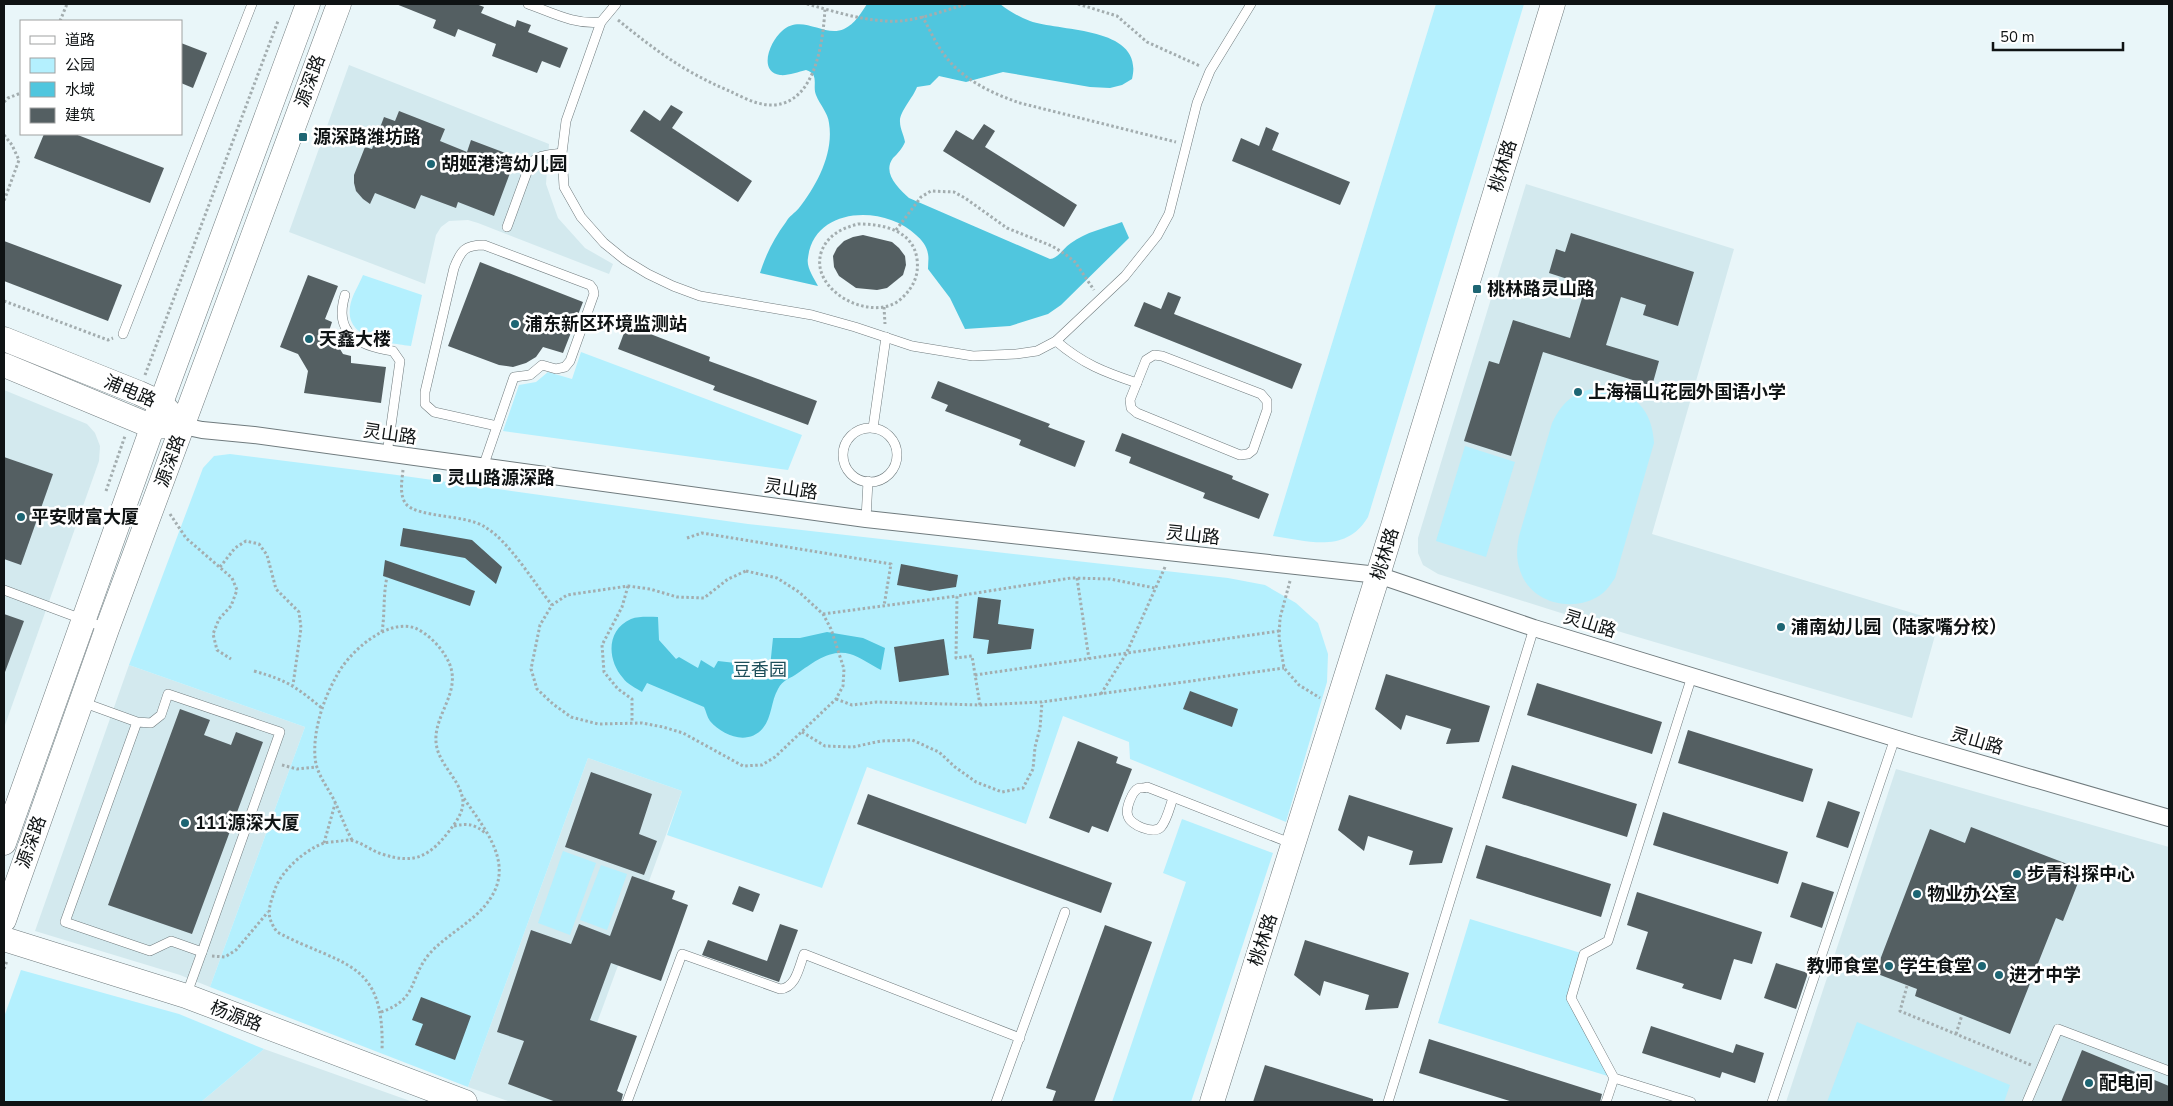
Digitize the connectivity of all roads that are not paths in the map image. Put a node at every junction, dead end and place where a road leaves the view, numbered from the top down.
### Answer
1 (252, 4) edge
2 (308, 4) edge
3 (339, 4) edge
4 (528, 4) edge
5 (616, 4) edge
6 (1251, 4) edge
7 (1553, 4) edge
8 (602, 22) junction
9 (562, 153) junction
10 (507, 227) dead end
11 (345, 295) dead end
12 (123, 334) road end
13 (886, 337) junction
14 (4, 340) edge
15 (1056, 341) junction
16 (4, 365) edge
17 (1137, 383) junction
18 (161, 403) junction
19 (183, 426) junction
20 (497, 426) junction
21 (153, 427) junction
22 (873, 428) junction
23 (386, 454) junction
24 (483, 467) junction
25 (868, 481) junction
26 (866, 519) junction
27 (1378, 575) junction
28 (4, 590) edge
29 (84, 620) junction
30 (1534, 628) junction
31 (107, 629) junction
32 (1692, 676) junction
33 (81, 701) junction
34 (138, 722) junction
35 (1895, 738) junction
36 (1173, 798) junction
37 (9, 812) edge
38 (2169, 818) edge
39 (4, 843) edge
40 (1293, 844) junction
41 (1065, 912) dead end
42 (4, 920) edge
43 (4, 939) edge
44 (202, 952) junction
45 (186, 996) junction
46 (1020, 1038) junction
47 (2169, 1071) edge
48 (1614, 1078) junction
49 (459, 1101) edge
50 (627, 1102) edge
51 (996, 1102) edge
52 (1212, 1102) edge
53 (1388, 1102) edge
54 (1606, 1102) edge
55 (1691, 1102) edge
56 (1772, 1102) edge
57 (2027, 1102) edge

1 - 12 lane
2 - 18 street, 源深路
3 - 19 street, 源深路
4 - 8 lane
5 - 8 lane
6 - 15 lane
7 - 27 street, 桃林路
8 - 9 lane
9 - 10 lane
9 - 13 lane
11 - 23 lane
13 - 15 lane
13 - 22 lane
14 - 18 street, 浦电路
15 - 17 lane
16 - 21 street, 浦电路
17 - 17 lane
18 - 19 street, 浦电路
18 - 21 street, 源深路
19 - 21 street, 浦电路
19 - 23 street, 灵山路
19 - 31 street, 源深路
20 - 20 lane
20 - 24 lane
21 - 29 street, 源深路
22 - 25 lane
22 - 25 lane
23 - 24 street, 灵山路
24 - 26 street, 灵山路
25 - 26 lane
26 - 27 street, 灵山路
27 - 30 street, 灵山路
27 - 40 street, 桃林路
28 - 29 lane
29 - 31 lane
29 - 37 street, 源深路
30 - 32 street, 灵山路
30 - 53 lane
31 - 33 street, 源深路
32 - 35 street, 灵山路
32 - 48 lane
33 - 34 lane
33 - 42 street, 源深路
34 - 44 lane
34 - 44 lane
35 - 38 street, 灵山路
35 - 56 lane
36 - 36 lane
36 - 40 lane
37 - 39 street, 源深路
40 - 52 street, 桃林路
41 - 46 lane
43 - 45 street, 杨源路
44 - 45 lane
45 - 49 street, 杨源路
46 - 50 lane
46 - 51 lane
47 - 57 lane
48 - 54 lane
48 - 55 lane

